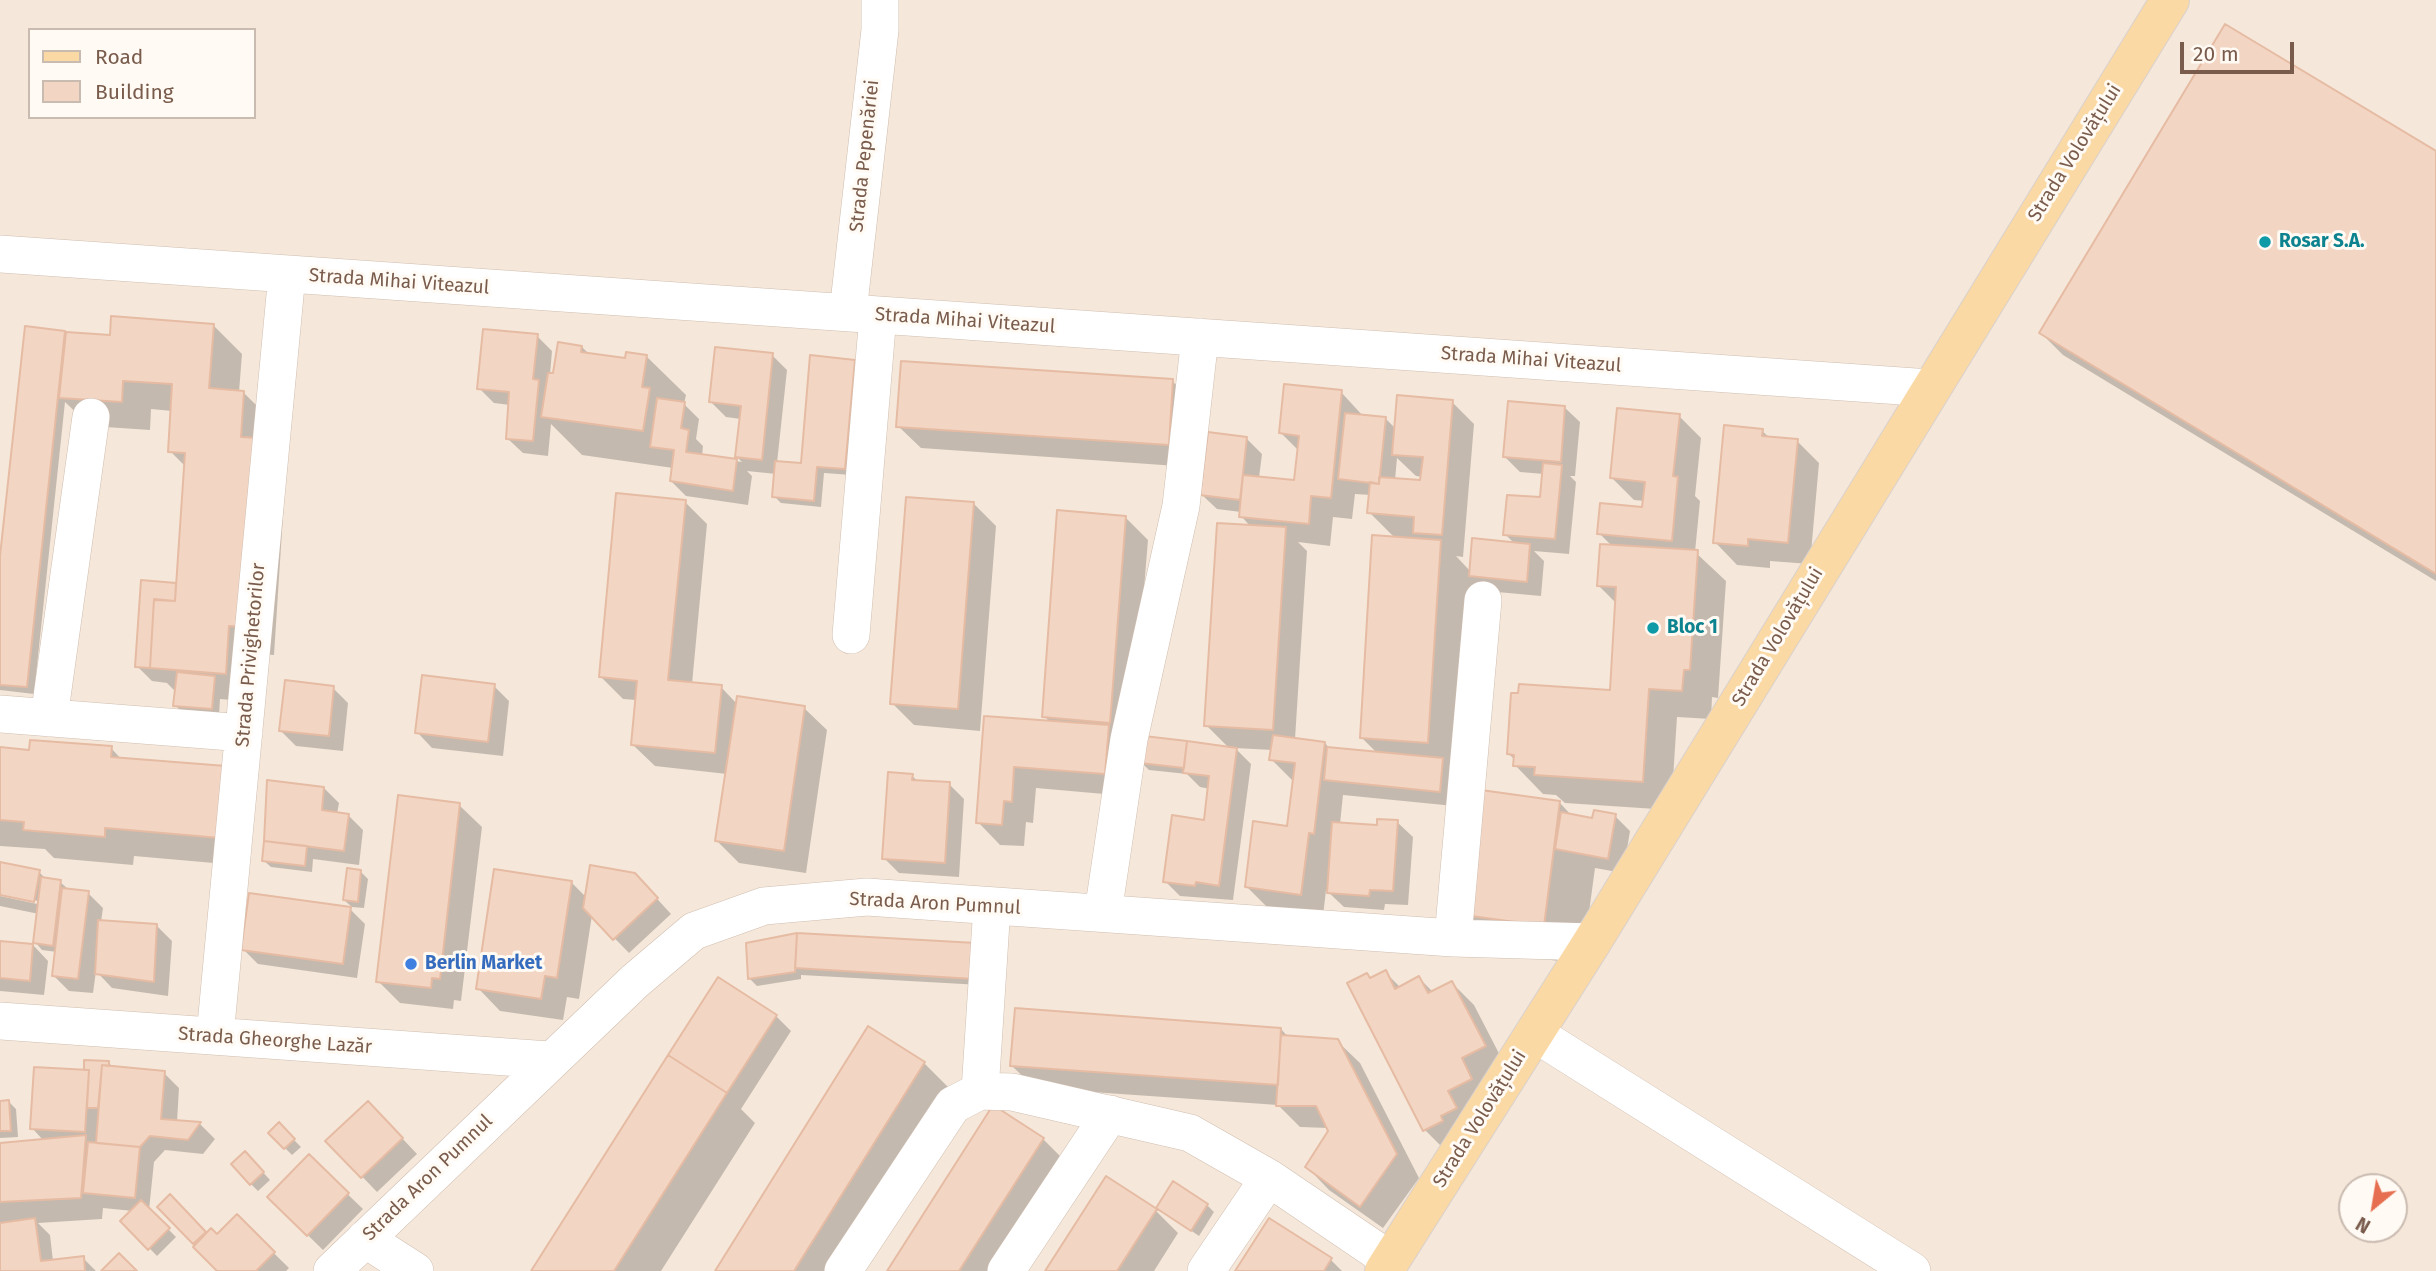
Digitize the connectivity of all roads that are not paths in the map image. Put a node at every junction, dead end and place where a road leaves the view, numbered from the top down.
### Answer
1 (880, 0) edge
2 (2170, 0) edge
3 (0, 254) edge
4 (287, 274) junction
5 (863, 314) junction
6 (1200, 337) junction
7 (1930, 388) junction
8 (91, 417) dead end
9 (1483, 600) dead end
10 (851, 635) dead end
11 (0, 715) edge
12 (49, 718) junction
13 (244, 733) junction
14 (992, 906) junction
15 (1103, 913) junction
16 (1453, 938) junction
17 (1592, 942) junction
18 (0, 1021) edge
19 (1534, 1033) junction
20 (215, 1036) junction
21 (549, 1060) junction
22 (980, 1091) junction
23 (1110, 1114) junction
24 (1269, 1178) junction
25 (365, 1239) junction
26 (1387, 1266) edge
27 (332, 1271) edge
28 (415, 1271) edge
29 (843, 1271) edge
30 (1006, 1271) edge
31 (1206, 1271) edge
32 (1912, 1271) edge

1 - 5 street, Strada Pepenăriei
2 - 7 main road, Strada Volovățului
3 - 4 street, Strada Mihai Viteazul
4 - 5 street, Strada Mihai Viteazul
4 - 13 street, Strada Privighetorilor
5 - 6 street, Strada Mihai Viteazul
5 - 10 street, Strada Pepenăriei
6 - 7 street, Strada Mihai Viteazul
6 - 15 street
7 - 17 main road, Strada Volovățului
8 - 12 street
9 - 16 street
11 - 12 street
12 - 13 street
13 - 20 street, Strada Privighetorilor
14 - 15 street, Strada Aron Pumnul
14 - 21 street, Strada Aron Pumnul
14 - 22 street
15 - 16 street, Strada Aron Pumnul
16 - 17 street, Strada Aron Pumnul
17 - 19 main road, Strada Volovățului
18 - 20 street, Strada Gheorghe Lazăr
19 - 26 main road, Strada Volovățului
19 - 32 street
20 - 21 street, Strada Gheorghe Lazăr
21 - 25 street, Strada Aron Pumnul
22 - 23 street
22 - 29 street
23 - 24 street
23 - 30 street
24 - 26 street
24 - 31 street
25 - 27 street, Strada Aron Pumnul
25 - 28 street

